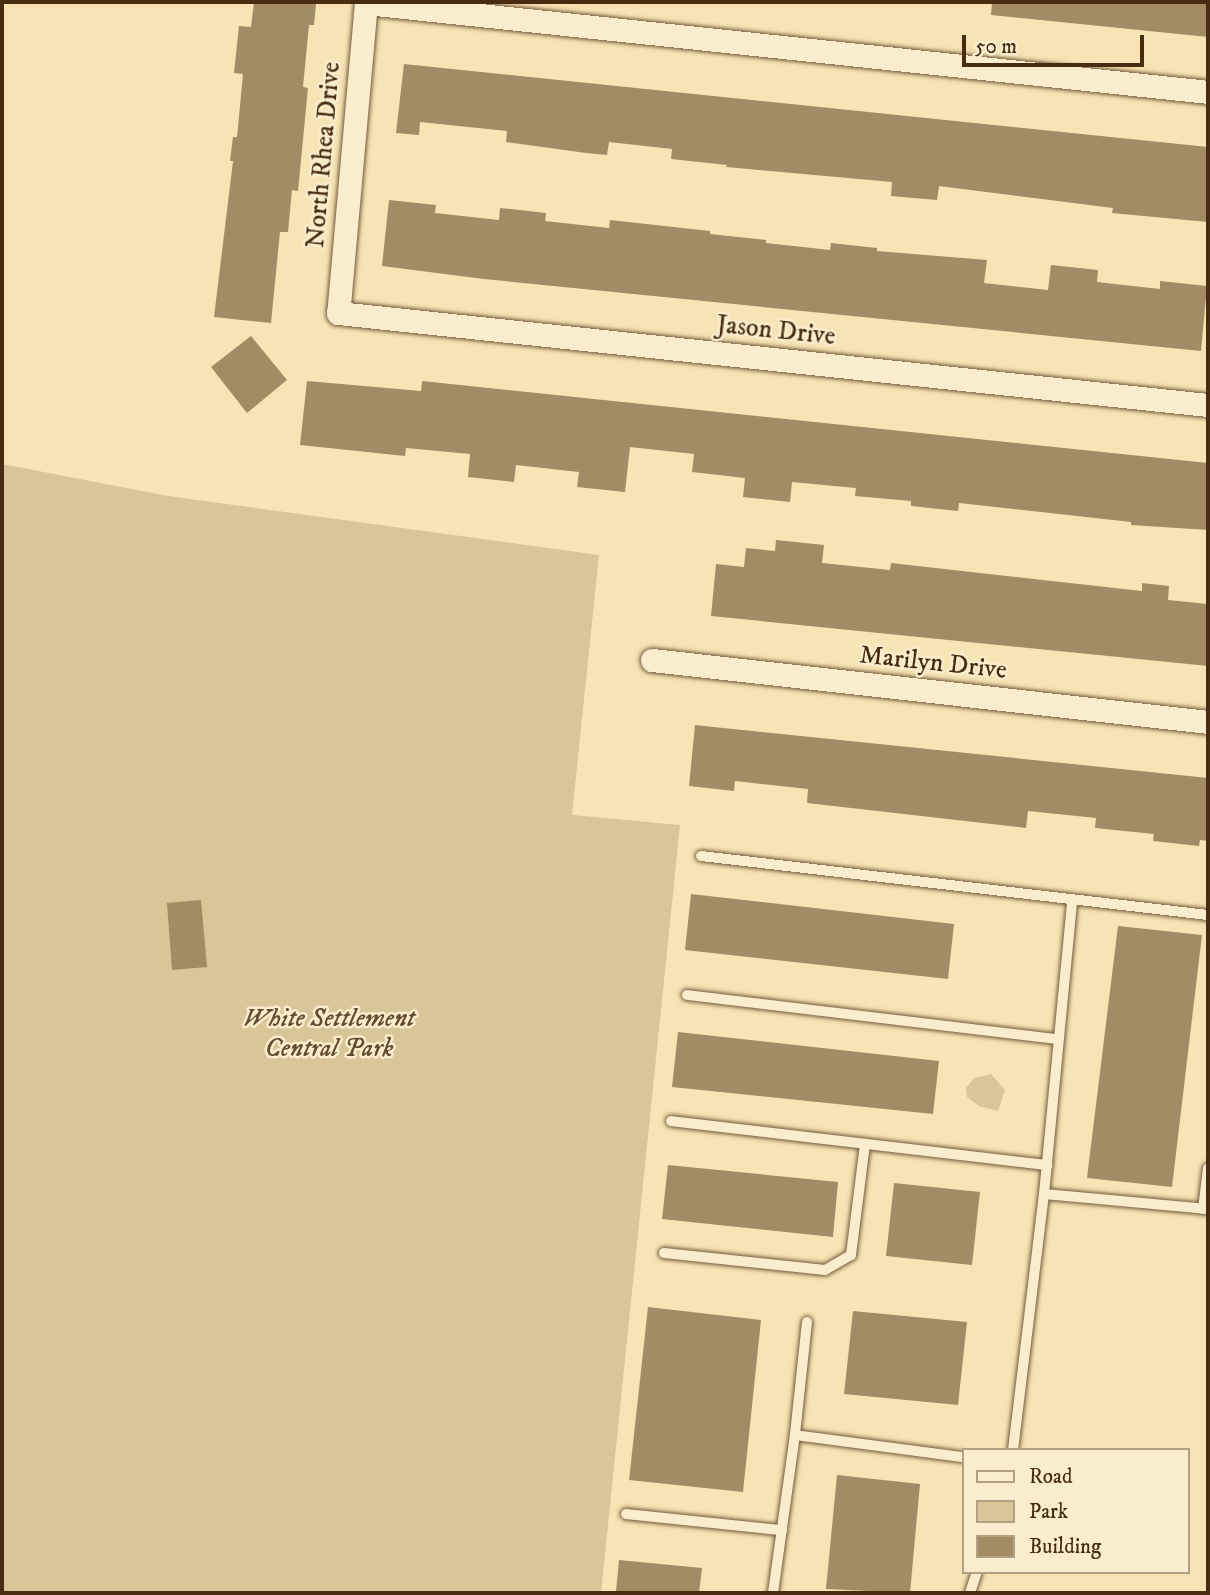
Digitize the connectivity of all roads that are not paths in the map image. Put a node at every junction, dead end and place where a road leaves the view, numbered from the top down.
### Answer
1 (366, 2) edge
2 (1208, 92) edge
3 (338, 313) joint
4 (1208, 405) edge
5 (652, 660) dead end
6 (1208, 722) edge
7 (701, 856) dead end
8 (1072, 901) junction
9 (1208, 915) edge
10 (687, 995) dead end
11 (1058, 1039) junction
12 (671, 1121) dead end
13 (865, 1144) junction
14 (1047, 1165) junction
15 (1208, 1168) edge
16 (1044, 1194) junction
17 (1206, 1209) edge
18 (664, 1253) dead end
19 (807, 1322) dead end
20 (795, 1435) junction
21 (1013, 1448) edge
22 (962, 1457) edge
23 (626, 1514) dead end
24 (782, 1530) junction
25 (975, 1574) edge
26 (773, 1593) edge
27 (970, 1593) edge

1 - 2 street
1 - 3 street, North Rhea Drive
3 - 4 street, Jason Drive
5 - 6 street, Marilyn Drive
7 - 8 lane
8 - 9 lane
8 - 11 lane
10 - 11 lane
11 - 14 lane
12 - 13 lane
13 - 14 lane
13 - 18 lane
14 - 16 lane
15 - 17 lane
16 - 17 lane
16 - 21 lane
19 - 20 lane
20 - 22 lane
20 - 24 lane
23 - 24 lane
24 - 26 lane
25 - 27 lane

